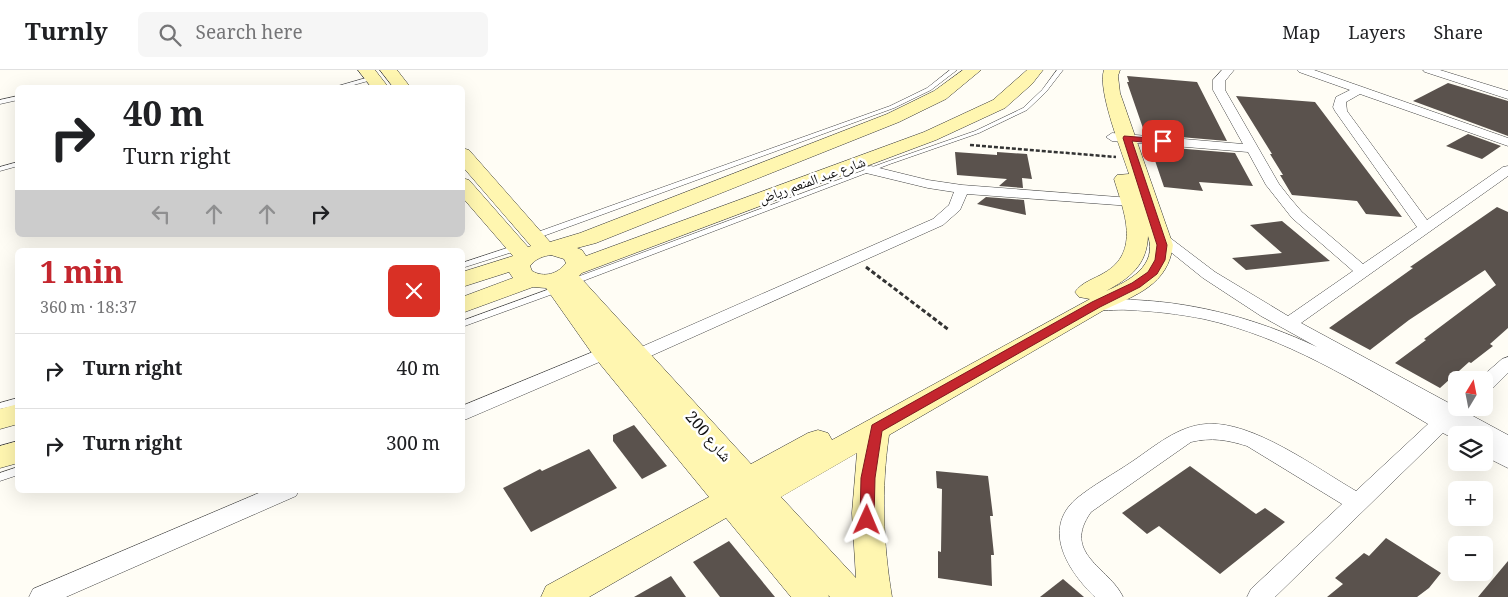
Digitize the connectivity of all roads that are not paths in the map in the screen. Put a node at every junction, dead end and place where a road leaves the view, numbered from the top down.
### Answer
1 (388, 70) edge
2 (954, 70) edge
3 (974, 70) edge
4 (1035, 70) edge
5 (1060, 70) edge
6 (1099, 70) edge
7 (1112, 70) edge
8 (1228, 70) edge
9 (1303, 70) edge
10 (1429, 70) edge
11 (373, 79) edge
12 (1508, 82) edge
13 (347, 85) edge
14 (400, 85) edge
15 (1359, 90) junction
16 (1493, 90) junction
17 (1508, 95) edge
18 (15, 99) edge
19 (0, 102) edge
20 (1508, 142) edge
21 (1119, 144) junction
22 (1253, 149) junction
23 (465, 158) edge
24 (15, 165) edge
25 (0, 168) edge
26 (871, 170) junction
27 (1508, 170) edge
28 (465, 187) edge
29 (962, 189) junction
30 (1131, 202) junction
31 (1425, 228) junction
32 (1160, 237) junction
33 (546, 265) junction
34 (465, 266) edge
35 (1363, 272) junction
36 (465, 279) edge
37 (1088, 300) junction
38 (465, 305) edge
39 (465, 322) edge
40 (1289, 324) junction
41 (605, 353) junction
42 (638, 355) junction
43 (1508, 362) edge
44 (1493, 376) edge
45 (15, 402) edge
46 (0, 406) edge
47 (465, 413) edge
48 (1448, 413) edge
49 (1448, 414) edge
50 (15, 415) edge
51 (1450, 416) edge
52 (1453, 416) edge
53 (0, 419) edge
54 (876, 428) junction
55 (1508, 444) edge
56 (1493, 452) edge
57 (15, 453) edge
58 (0, 457) edge
59 (1508, 460) edge
60 (15, 472) edge
61 (0, 476) edge
62 (281, 493) edge
63 (740, 495) junction
64 (1358, 503) junction
65 (41, 597) edge
66 (558, 597) edge
67 (812, 597) edge
68 (851, 597) edge
69 (875, 597) edge
70 (1111, 597) edge
71 (1259, 597) edge

1 - 14 street
2 - 33 lane
3 - 33 street, شارع عبد المنعم رياض
4 - 33 street, شارع عبد المنعم رياض
5 - 26 lane
6 - 21 street
7 - 21 street
8 - 22 street
9 - 15 street
10 - 16 street
11 - 13 lane
12 - 16 street
15 - 20 street
15 - 31 street
16 - 17 street
18 - 19 lane
21 - 22 street
21 - 30 street
21 - 32 street
22 - 35 street
23 - 33 street, شارع 200
24 - 25 lane
26 - 29 street
26 - 33 lane
27 - 31 street
28 - 33 street, شارع 200
29 - 30 street
29 - 42 street
30 - 37 street
31 - 35 street
32 - 37 street
32 - 40 street
33 - 34 lane
33 - 36 street, شارع عبد المنعم رياض
33 - 38 street, شارع عبد المنعم رياض
33 - 39 lane
33 - 41 street, شارع 200
33 - 42 street, شارع 200
35 - 40 street
37 - 49 street
37 - 54 street
37 - 63 street
40 - 48 street
41 - 47 street
41 - 63 street, شارع 200
42 - 63 street, شارع 200
43 - 44 street
45 - 46 lane
50 - 53 street
51 - 64 street
52 - 55 street
54 - 63 street
54 - 69 street
56 - 59 street
57 - 58 street
60 - 61 lane
62 - 65 street
63 - 66 street
63 - 67 street, شارع 200
63 - 68 street, شارع 200
64 - 70 street
64 - 71 street

